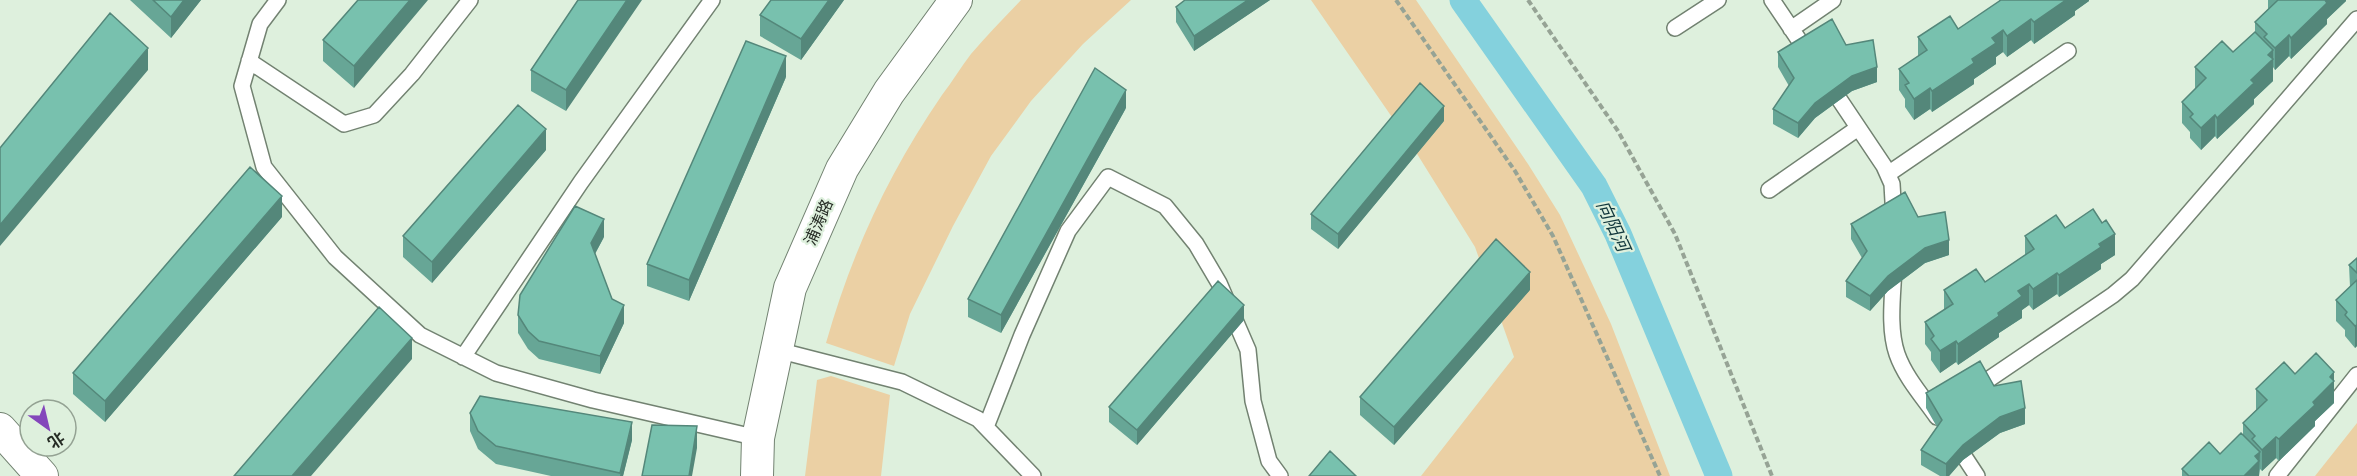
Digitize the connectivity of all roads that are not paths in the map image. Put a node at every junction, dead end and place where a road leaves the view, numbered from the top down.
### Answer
1 (278, 0) edge
2 (470, 0) edge
3 (712, 0) edge
4 (956, 0) edge
5 (1718, 0) edge
6 (1772, 0) edge
7 (1833, 0) edge
8 (2357, 19) edge
9 (1675, 28) dead end
10 (1791, 29) junction
11 (2068, 51) dead end
12 (249, 61) junction
13 (1858, 128) junction
14 (1888, 174) junction
15 (1769, 190) dead end
16 (777, 350) junction
17 (463, 357) junction
18 (2357, 375) edge
19 (1965, 395) edge
20 (986, 427) junction
21 (0, 429) edge
22 (758, 438) junction
23 (42, 476) edge
24 (757, 476) edge
25 (1033, 476) edge
26 (1280, 476) edge
27 (1977, 476) edge
28 (2277, 476) edge

1 - 12 lane
2 - 12 lane
3 - 17 lane
4 - 16 street, 浦涛路
5 - 9 lane
6 - 10 lane
7 - 10 lane
8 - 19 lane
10 - 13 lane
11 - 14 lane
12 - 17 lane
13 - 14 lane
13 - 15 lane
14 - 27 lane
16 - 20 lane
16 - 22 street, 浦涛路
17 - 22 lane
18 - 28 lane
20 - 25 lane
20 - 26 lane
21 - 23 street
22 - 24 street, 浦涛路

